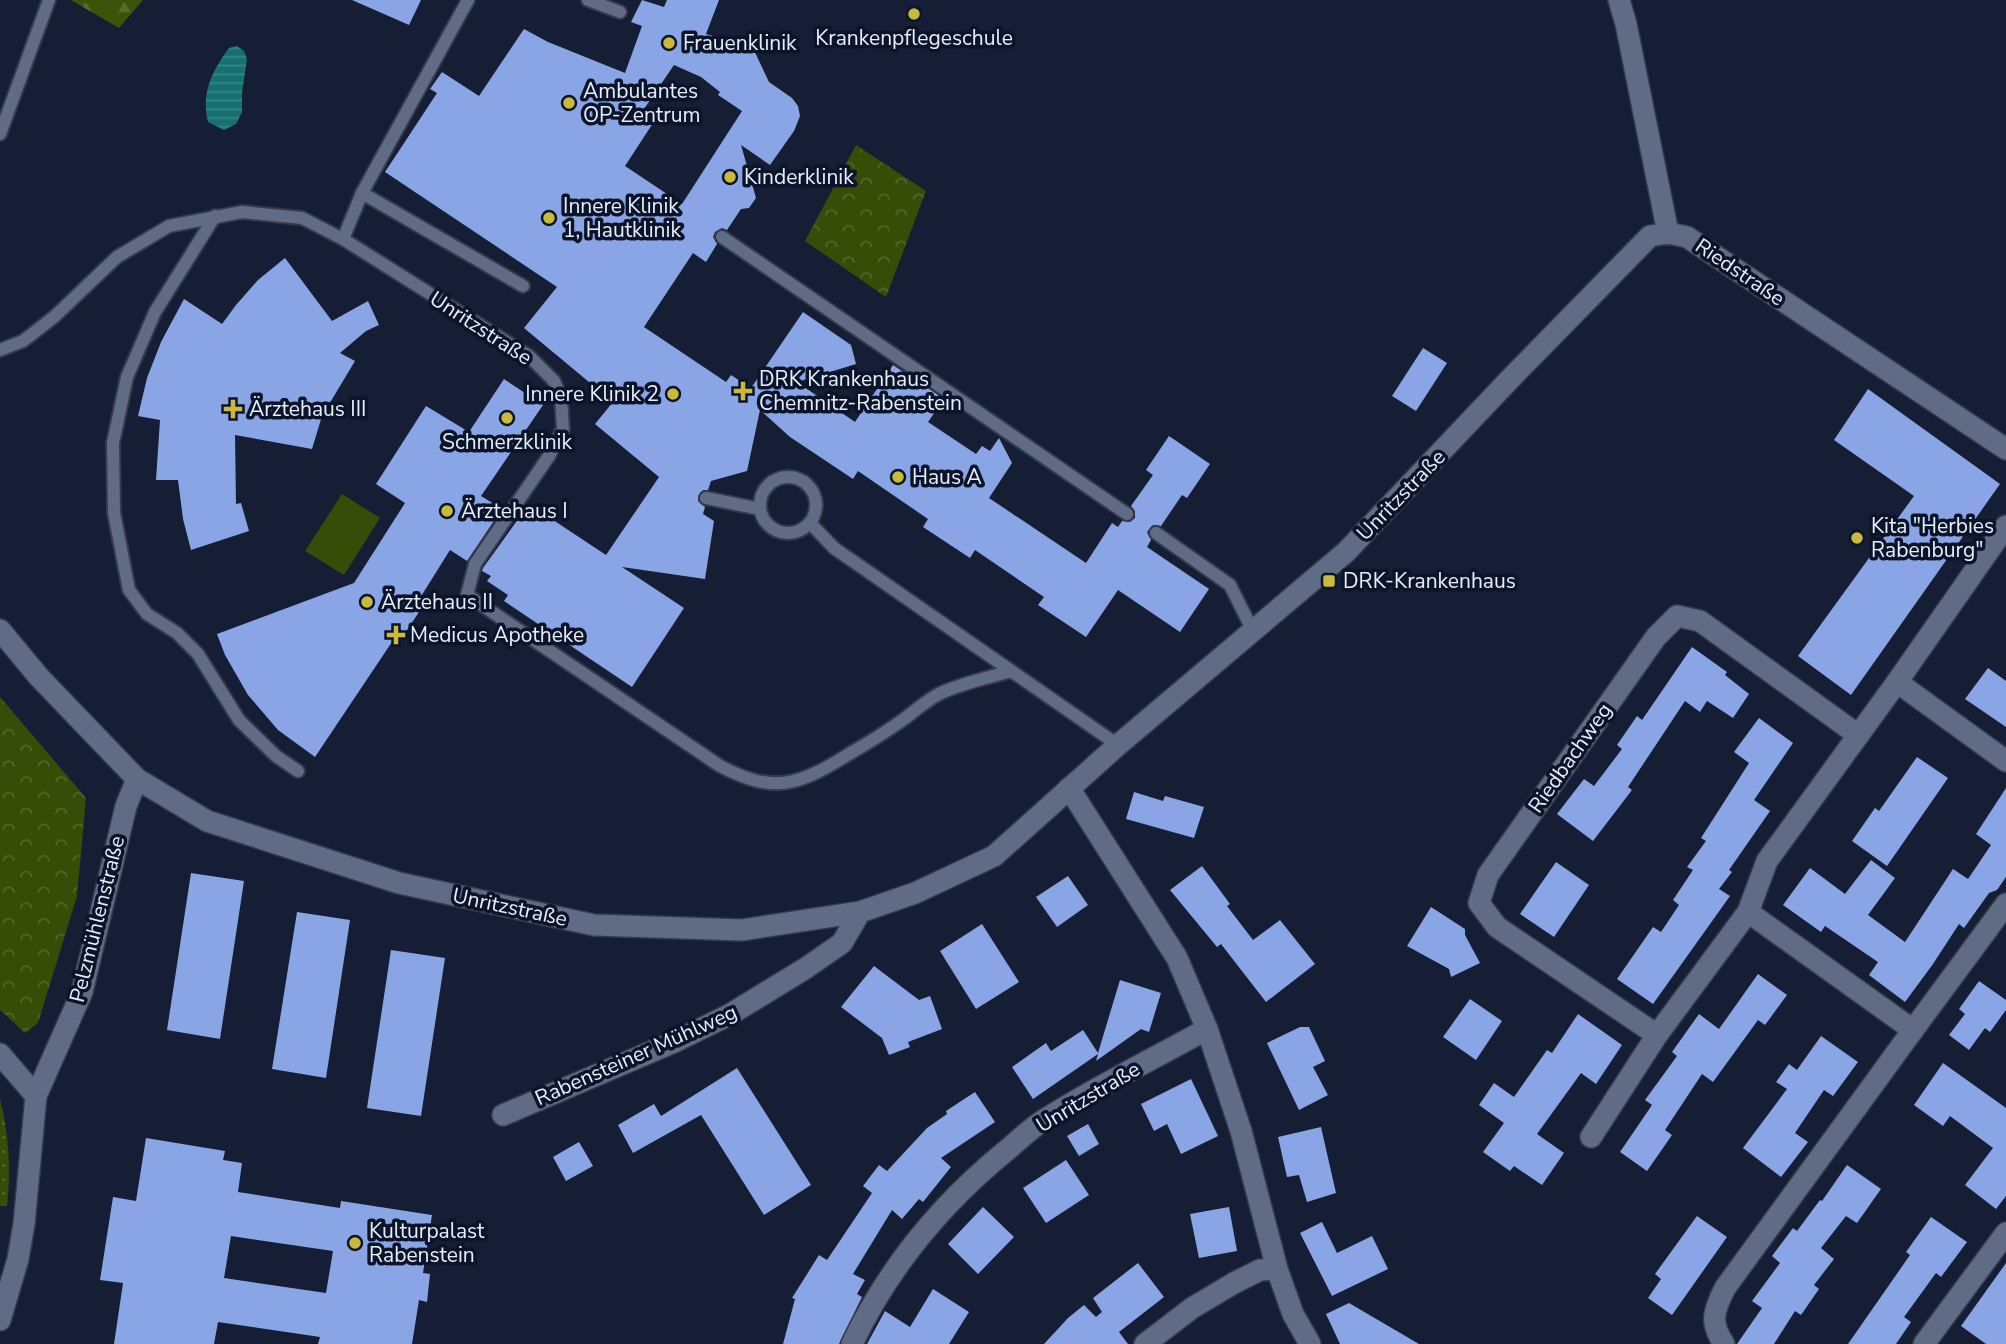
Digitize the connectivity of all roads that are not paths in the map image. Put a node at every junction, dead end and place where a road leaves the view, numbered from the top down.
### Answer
1 (49, 0) edge
2 (468, 0) edge
3 (588, 0) edge
4 (1619, 0) edge
5 (620, 12) dead end
6 (0, 134) edge
7 (362, 193) junction
8 (215, 216) junction
9 (1668, 233) junction
10 (722, 237) dead end
11 (343, 239) junction
12 (523, 286) dead end
13 (0, 350) edge
14 (2006, 449) edge
15 (706, 498) dead end
16 (760, 509) junction
17 (1126, 514) dead end
18 (810, 523) junction
19 (2006, 526) edge
20 (1156, 533) dead end
21 (0, 630) edge
22 (1253, 631) junction
23 (1011, 671) junction
24 (1897, 682) junction
25 (1858, 734) junction
26 (1118, 745) junction
27 (2006, 761) edge
28 (298, 771) dead end
29 (137, 779) junction
30 (1069, 788) junction
31 (2006, 904) edge
32 (860, 912) junction
33 (1748, 912) junction
34 (1207, 1029) junction
35 (1913, 1030) junction
36 (1657, 1035) junction
37 (0, 1054) edge
38 (36, 1096) junction
39 (503, 1115) dead end
40 (1591, 1137) dead end
41 (2006, 1233) edge
42 (1277, 1269) junction
43 (0, 1320) edge
44 (852, 1344) edge
45 (1145, 1344) edge
46 (1310, 1344) edge
47 (1724, 1344) edge
48 (1924, 1344) edge

1 - 6 lane
2 - 7 lane
3 - 5 lane
4 - 9 street, Riedstraße
7 - 11 lane
7 - 12 lane
8 - 11 lane, Unritzstraße
8 - 13 lane, Unritzstraße
8 - 28 lane
9 - 14 street, Riedstraße
9 - 22 street, Unritzstraße
10 - 17 lane
11 - 23 lane, Unritzstraße
15 - 16 lane
16 - 18 lane
16 - 18 lane
18 - 23 lane
19 - 24 street
20 - 22 lane
21 - 29 street, Unritzstraße
22 - 26 street, Unritzstraße
23 - 26 lane
24 - 25 street
24 - 27 street
25 - 33 street
25 - 36 street, Riedbachweg
26 - 30 street, Unritzstraße
29 - 32 street, Unritzstraße
29 - 38 street, Pelzmühlenstraße
30 - 32 street, Unritzstraße
30 - 34 street
31 - 35 street
32 - 39 street, Rabensteiner Mühlweg
33 - 35 street
33 - 36 street
34 - 42 street
34 - 44 street, Unritzstraße
35 - 47 street
36 - 40 street
37 - 38 street
38 - 43 street, Pelzmühlenstraße
41 - 48 street
42 - 45 street
42 - 46 street

